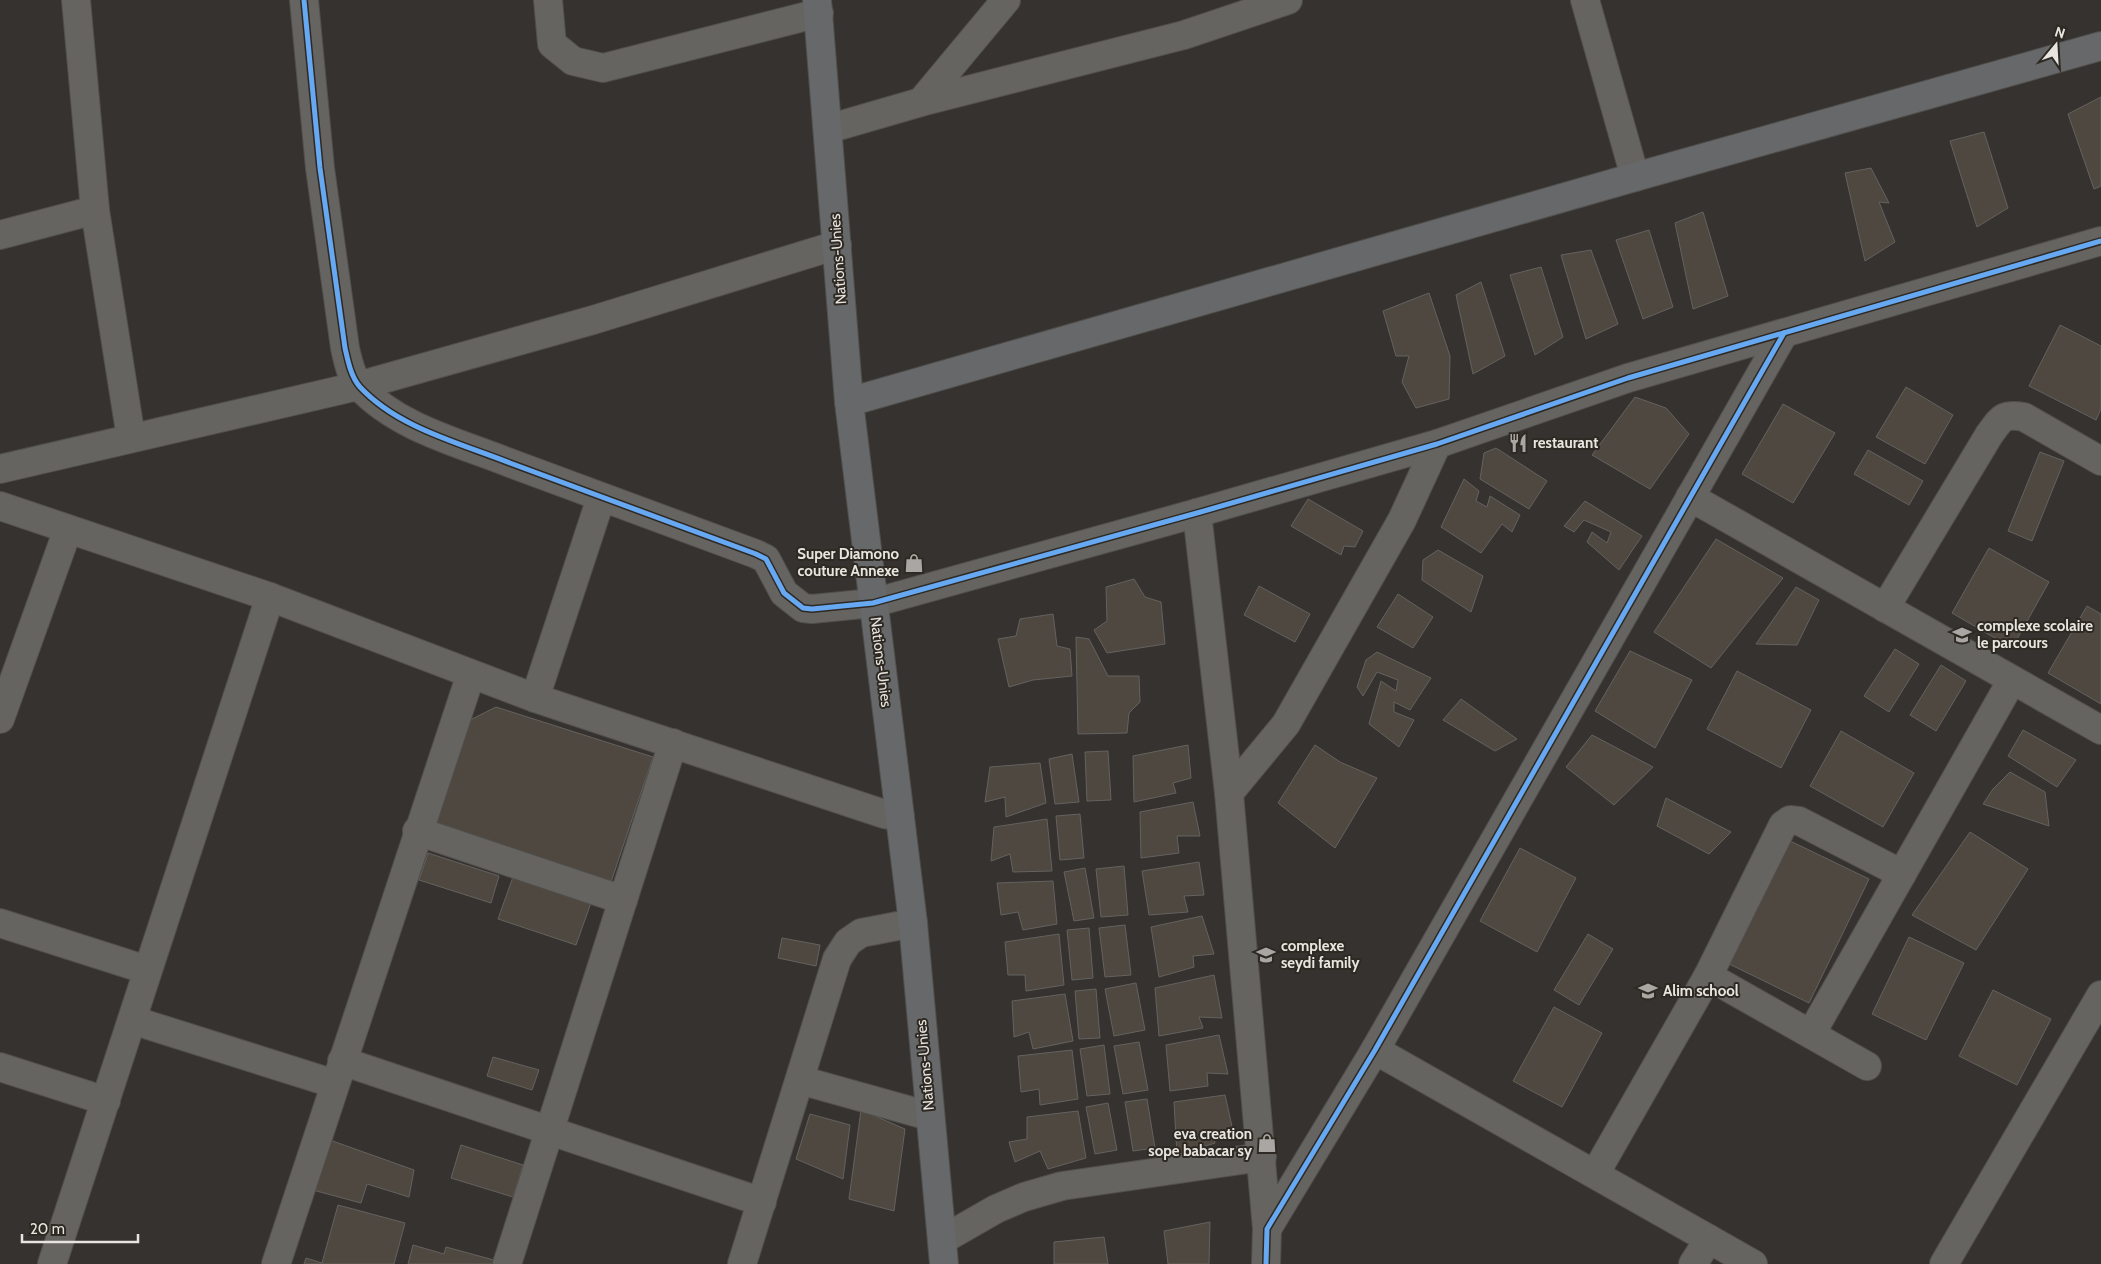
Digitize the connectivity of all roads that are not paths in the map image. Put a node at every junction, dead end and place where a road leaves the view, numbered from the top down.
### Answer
1 (76, 0) edge
2 (304, 0) edge
3 (548, 0) edge
4 (1006, 0) edge
5 (1288, 0) edge
6 (1585, 0) edge
7 (818, 6) edge
8 (2101, 46) edge
9 (921, 102) junction
10 (828, 129) junction
11 (1635, 176) junction
12 (95, 210) junction
13 (0, 235) edge
14 (2101, 241) edge
15 (837, 245) junction
16 (1784, 332) junction
17 (358, 386) junction
18 (849, 402) junction
19 (131, 438) junction
20 (1437, 444) junction
21 (2101, 461) edge
22 (0, 469) edge
23 (1690, 497) junction
24 (601, 498) junction
25 (0, 506) edge
26 (1197, 513) junction
27 (68, 529) junction
28 (270, 597) junction
29 (873, 602) junction
30 (1885, 608) junction
31 (471, 674) junction
32 (2012, 680) junction
33 (535, 698) junction
34 (0, 719) edge
35 (2101, 730) edge
36 (673, 743) junction
37 (1229, 793) junction
38 (900, 817) junction
39 (417, 831) junction
40 (1902, 874) junction
41 (623, 900) junction
42 (0, 922) edge
43 (912, 923) junction
44 (148, 970) junction
45 (1708, 976) junction
46 (2101, 995) edge
47 (132, 1020) junction
48 (1811, 1034) junction
49 (1375, 1050) junction
50 (1867, 1066) dead end
51 (0, 1068) edge
52 (338, 1072) junction
53 (800, 1080) junction
54 (106, 1101) junction
55 (929, 1116) junction
56 (550, 1130) junction
57 (1262, 1157) junction
58 (1595, 1174) junction
59 (762, 1202) junction
60 (1267, 1229) junction
61 (1709, 1239) junction
62 (943, 1252) edge
63 (52, 1264) edge
64 (276, 1264) edge
65 (506, 1264) edge
66 (742, 1264) edge
67 (1266, 1264) edge
68 (1693, 1264) edge
69 (1753, 1264) edge
70 (1944, 1264) edge

1 - 12 street
2 - 17 street
3 - 7 street
4 - 9 street
5 - 9 street
6 - 11 street
7 - 10 main road, Nations-Unies
8 - 11 main road
9 - 10 street
10 - 15 main road, Nations-Unies
11 - 18 main road
12 - 13 street
12 - 19 street
14 - 16 street
15 - 17 street
15 - 18 main road, Nations-Unies
16 - 20 street
16 - 23 street
17 - 19 street
17 - 24 street
18 - 29 main road, Nations-Unies
19 - 22 street
20 - 26 street
20 - 37 street
21 - 30 street
23 - 30 street
23 - 49 street
24 - 29 street
24 - 33 street
25 - 27 street
26 - 29 street
26 - 37 street
27 - 28 street
27 - 34 street
28 - 31 street
28 - 44 street
29 - 38 main road, Nations-Unies
30 - 32 street
31 - 33 street
31 - 39 street
32 - 35 street
32 - 40 street
33 - 36 street
36 - 38 street
36 - 41 street
37 - 57 street
38 - 43 main road, Nations-Unies
39 - 41 street
39 - 52 street
40 - 45 street
40 - 48 street
41 - 56 street
42 - 44 street
43 - 53 street
43 - 55 main road, Nations-Unies
44 - 47 street
45 - 48 street
45 - 58 street
46 - 70 street
47 - 52 street
47 - 54 street
48 - 50 street
49 - 58 street
49 - 60 street
51 - 54 street
52 - 56 street
52 - 64 street
53 - 55 street
53 - 59 street
54 - 63 street
55 - 62 main road, Nations-Unies
56 - 59 street
56 - 65 street
57 - 60 street
57 - 62 street
58 - 61 street
59 - 66 street
60 - 67 street
61 - 68 street
61 - 69 street

